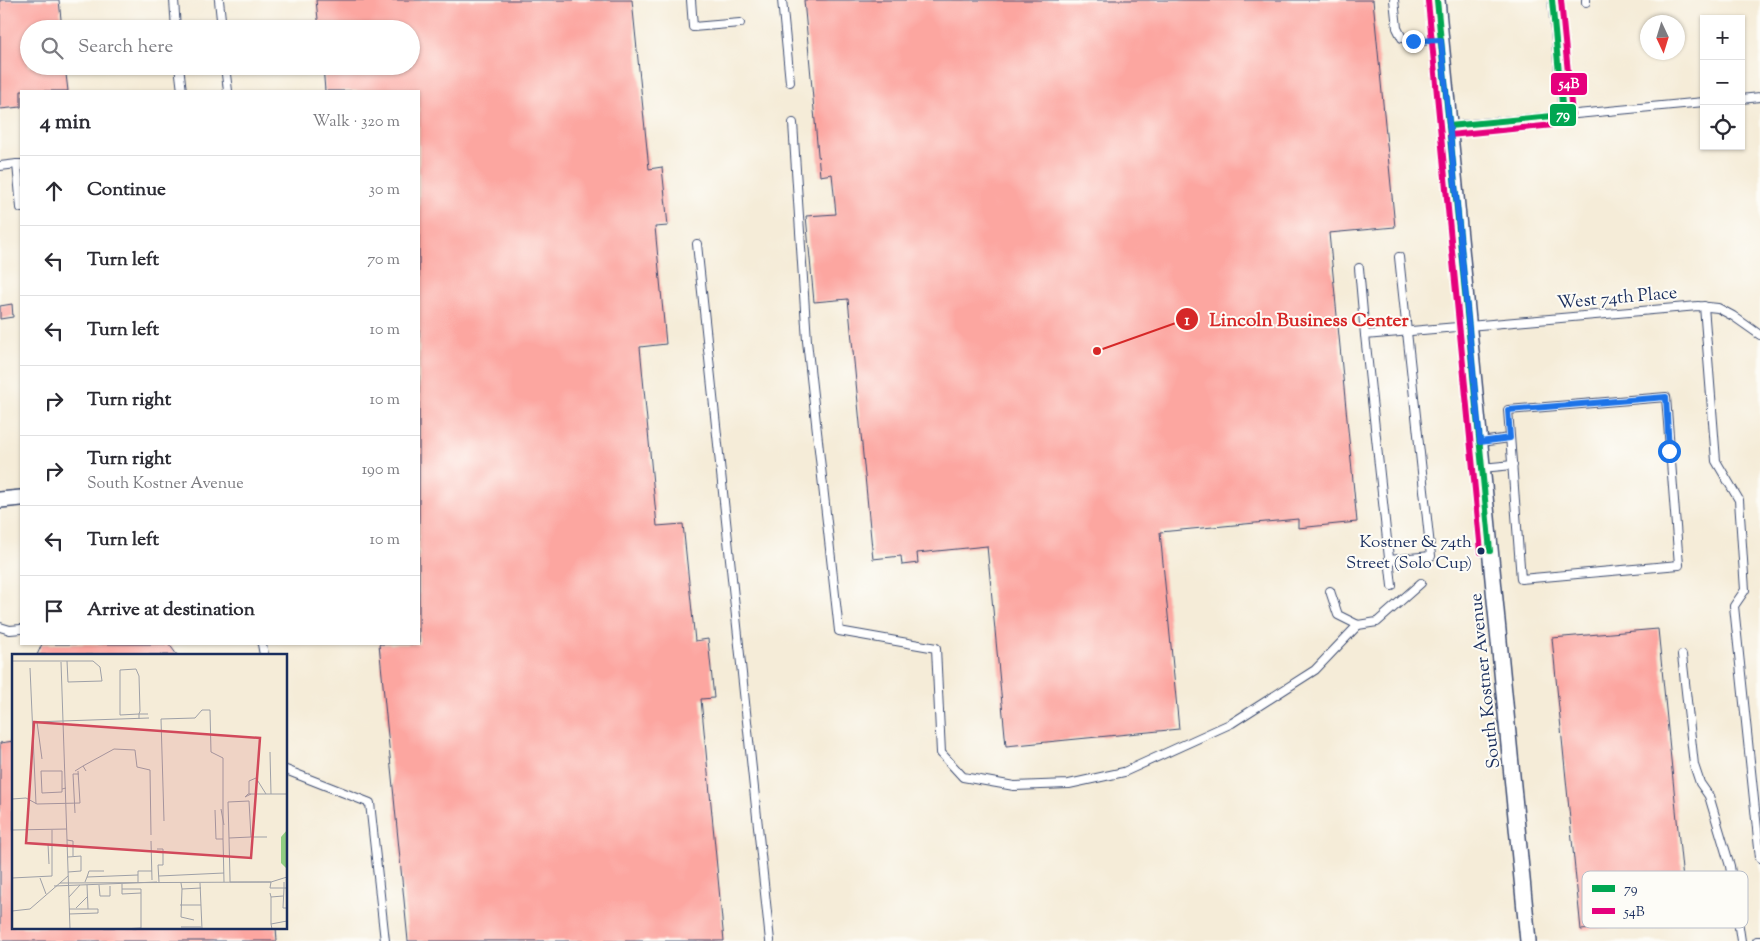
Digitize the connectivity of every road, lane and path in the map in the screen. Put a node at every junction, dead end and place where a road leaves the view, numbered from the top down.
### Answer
1 (174, 0) edge
2 (219, 0) edge
3 (691, 0) edge
4 (782, 0) edge
5 (1394, 0) edge
6 (1437, 0) edge
7 (1552, 0) edge
8 (175, 20) edge
9 (221, 20) edge
10 (740, 23) dead end
11 (1441, 40) junction
12 (180, 75) edge
13 (226, 75) edge
14 (790, 82) dead end
15 (182, 90) edge
16 (228, 90) edge
17 (1760, 97) edge
18 (1745, 99) edge
19 (1700, 102) edge
20 (1563, 114) junction
21 (793, 123) dead end
22 (1449, 126) junction
23 (19, 164) edge
24 (0, 166) edge
25 (20, 186) edge
26 (697, 244) dead end
27 (1399, 257) dead end
28 (1359, 268) dead end
29 (1704, 306) junction
30 (1469, 326) junction
31 (1407, 331) junction
32 (1366, 335) junction
33 (1760, 335) edge
34 (1510, 438) junction
35 (1480, 442) junction
36 (1513, 465) junction
37 (1482, 468) junction
38 (20, 498) edge
39 (0, 500) edge
40 (1389, 560) junction
41 (1421, 583) dead end
42 (1392, 586) dead end
43 (1330, 591) dead end
44 (1358, 625) junction
45 (0, 627) edge
46 (20, 629) edge
47 (1682, 655) dead end
48 (288, 771) edge
49 (1760, 858) edge
50 (1731, 871) edge
51 (1739, 928) edge
52 (384, 941) edge
53 (770, 941) edge
54 (1528, 941) edge
55 (1741, 941) edge

1 - 8 lane
2 - 9 lane
3 - 10 lane
4 - 14 lane
5 - 11 lane
6 - 11 street, South Kostner Avenue
7 - 20 lane
11 - 22 street, South Kostner Avenue
12 - 15 lane
13 - 16 lane
17 - 18 lane
19 - 20 lane
20 - 22 lane
21 - 44 lane
22 - 30 street, South Kostner Avenue
23 - 24 lane
23 - 25 lane
26 - 53 lane
27 - 31 lane
28 - 32 lane
29 - 30 lane, West 74th Place
29 - 33 lane, West 74th Place
29 - 49 lane
30 - 31 lane, West 74th Place
30 - 35 street, South Kostner Avenue
31 - 32 lane, West 74th Place
31 - 40 lane
32 - 40 lane
34 - 35 lane
34 - 36 lane
34 - 36 lane
35 - 37 street, South Kostner Avenue
36 - 37 lane
37 - 54 street, South Kostner Avenue
38 - 39 street
40 - 42 lane
41 - 44 lane
43 - 44 lane
45 - 46 lane
47 - 50 lane
48 - 52 lane
51 - 55 lane

